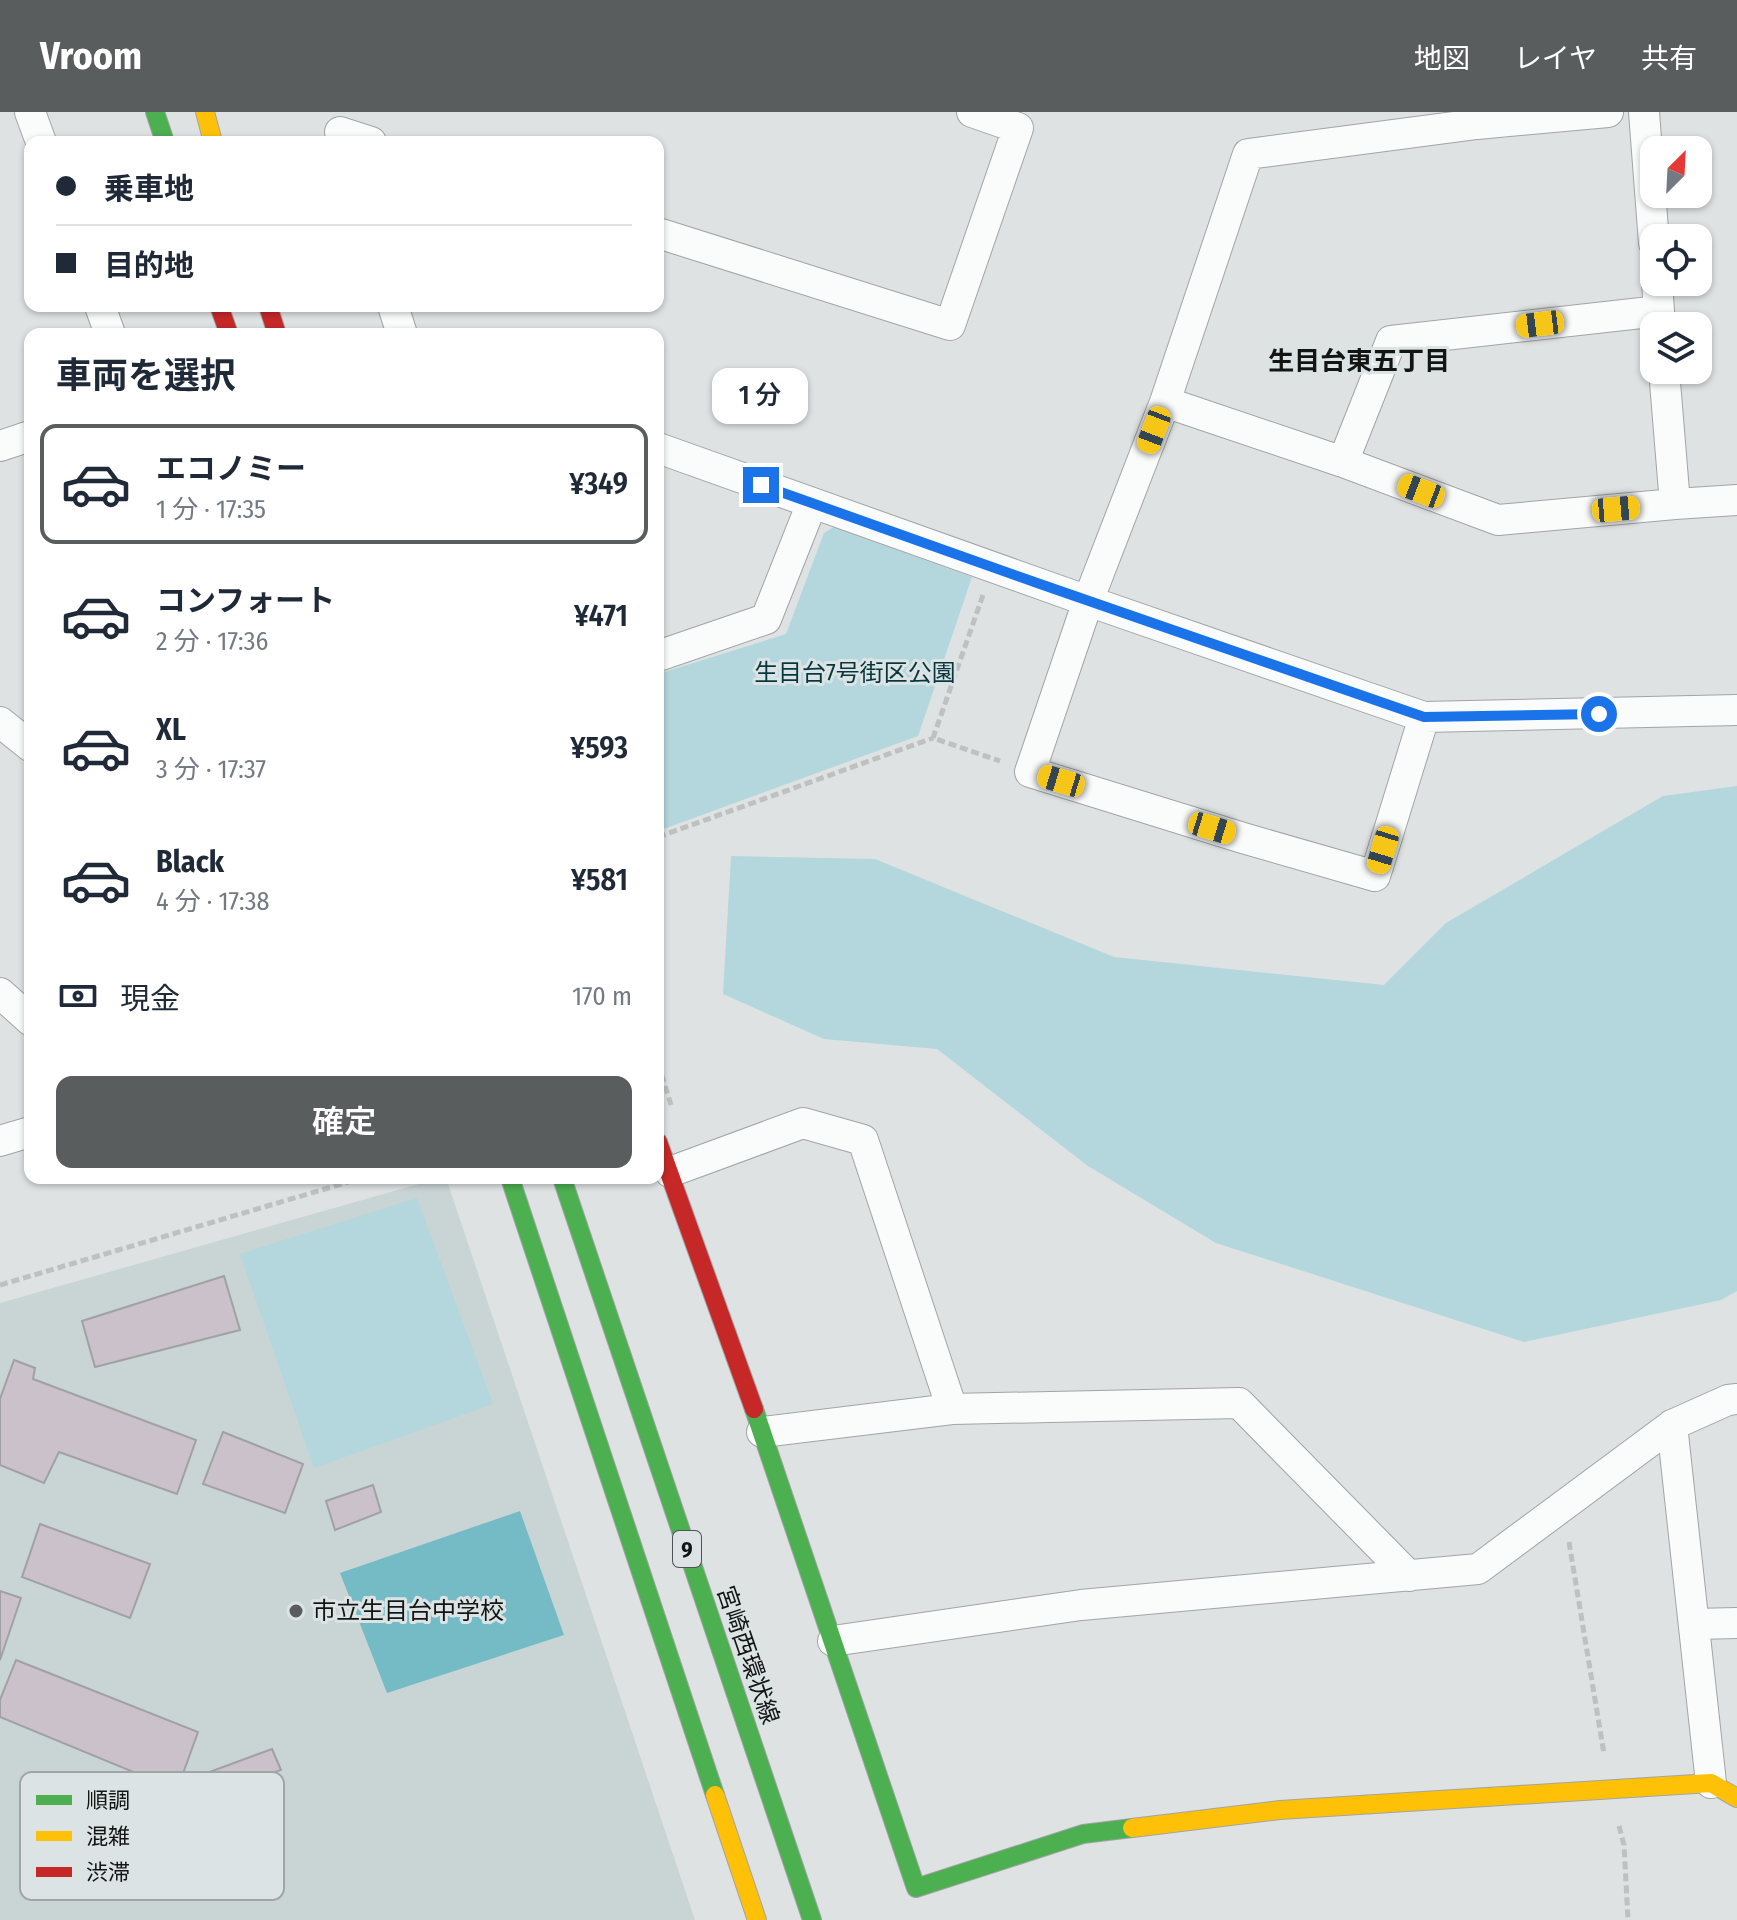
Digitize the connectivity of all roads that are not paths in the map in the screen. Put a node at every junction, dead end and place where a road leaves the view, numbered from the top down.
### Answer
1 (30, 112) edge
2 (155, 112) edge
3 (205, 112) edge
4 (972, 112) edge
5 (1608, 112) edge
6 (1644, 112) edge
7 (39, 136) edge
8 (163, 136) edge
9 (211, 136) edge
10 (1653, 224) edge
11 (664, 235) edge
12 (1659, 306) edge
13 (1665, 384) edge
14 (1165, 402) junction
15 (24, 438) edge
16 (0, 446) edge
17 (664, 450) edge
18 (1343, 462) junction
19 (1737, 500) edge
20 (812, 503) junction
21 (1675, 504) junction
22 (1088, 601) junction
23 (664, 654) edge
24 (1737, 710) edge
25 (1424, 717) junction
26 (0, 722) edge
27 (24, 741) edge
28 (0, 993) edge
29 (24, 1015) edge
30 (24, 1134) edge
31 (0, 1141) edge
32 (664, 1157) edge
33 (670, 1172) junction
34 (512, 1184) edge
35 (564, 1184) edge
36 (1737, 1399) edge
37 (952, 1409) junction
38 (1672, 1425) junction
39 (762, 1432) junction
40 (1409, 1576) junction
41 (1737, 1623) edge
42 (1694, 1624) junction
43 (833, 1641) junction
44 (1711, 1783) junction
45 (1737, 1798) edge
46 (757, 1920) edge
47 (812, 1920) edge

1 - 7 street
2 - 8 main road
3 - 9 main road
4 - 11 street
5 - 14 street
6 - 10 street
12 - 18 street
13 - 21 street
14 - 18 street
14 - 22 street
15 - 16 street
17 - 20 street
18 - 21 street
19 - 21 street
20 - 22 street
20 - 23 street
22 - 25 street
22 - 25 street
24 - 25 street
26 - 27 street
28 - 29 street
30 - 31 street
32 - 33 main road
33 - 37 street
33 - 39 main road
34 - 46 main road, 9
35 - 47 main road, 宮崎西環状線 / 9
36 - 38 street
37 - 39 street
37 - 40 street
38 - 40 street
38 - 42 street
39 - 43 main road
40 - 43 street
41 - 42 street
42 - 44 street
43 - 44 main road
44 - 45 main road

